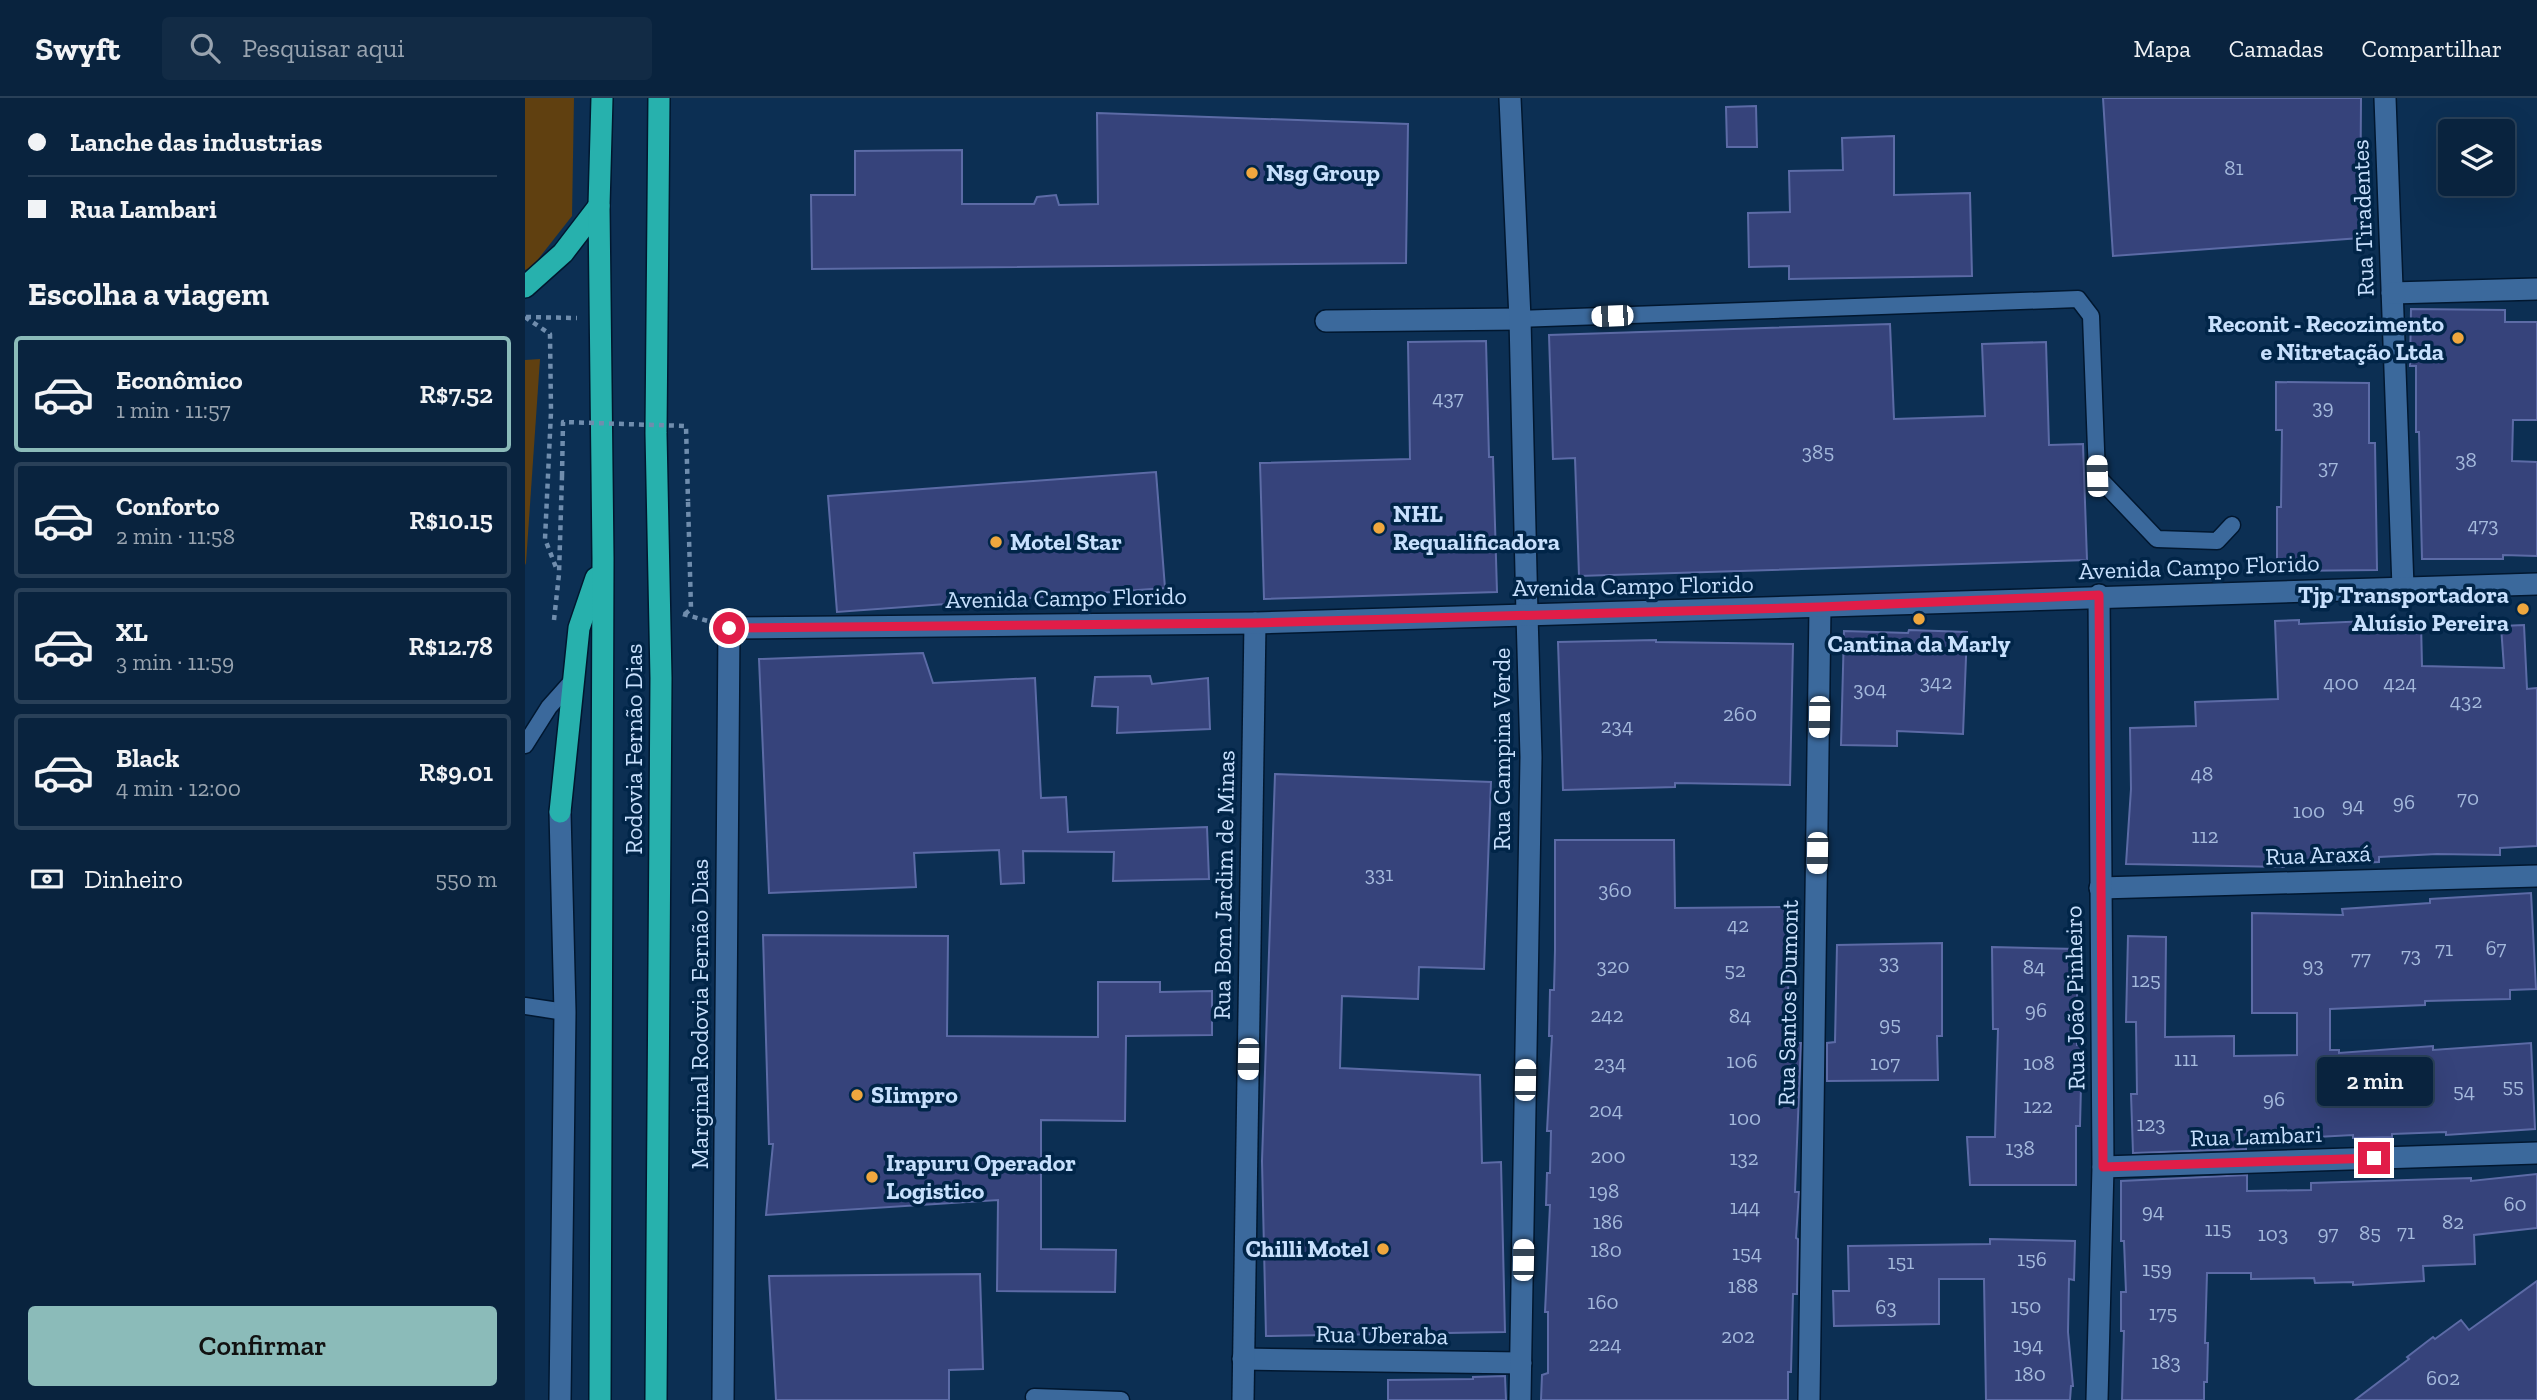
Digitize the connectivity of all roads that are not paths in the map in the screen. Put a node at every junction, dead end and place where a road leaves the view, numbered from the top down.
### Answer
1 (1510, 98) edge
2 (2385, 98) edge
3 (659, 104) edge
4 (602, 105) edge
5 (599, 206) junction
6 (525, 288) edge
7 (2537, 289) edge
8 (2392, 293) junction
9 (1520, 319) junction
10 (1327, 321) dead end
11 (2232, 525) dead end
12 (603, 559) junction
13 (2537, 584) edge
14 (2403, 587) junction
15 (2099, 595) junction
16 (1820, 607) junction
17 (1527, 614) junction
18 (1255, 623) junction
19 (729, 628) joint
20 (574, 678) junction
21 (525, 745) edge
22 (560, 813) joint
23 (2537, 876) edge
24 (2100, 888) junction
25 (525, 1006) edge
26 (565, 1012) junction
27 (2537, 1153) edge
28 (2103, 1167) junction
29 (1243, 1359) junction
30 (1521, 1363) junction
31 (1034, 1397) dead end
32 (561, 1400) edge
33 (600, 1400) edge
34 (656, 1400) edge
35 (723, 1400) edge
36 (1121, 1400) edge
37 (1243, 1400) edge
38 (1520, 1400) edge
39 (1809, 1400) edge
40 (2097, 1400) edge

1 - 9 street, Rua Campina Verde
2 - 8 street, Rua Tiradentes
3 - 34 highway, Rodovia Fernão Dias
4 - 5 highway, Rodovia Fernão Dias
5 - 6 highway
5 - 12 highway, Rodovia Fernão Dias
7 - 8 street
8 - 14 street, Rua Tiradentes
9 - 10 street
9 - 11 lane
9 - 17 street, Rua Campina Verde
12 - 20 highway
12 - 33 highway, Rodovia Fernão Dias
13 - 14 street, Avenida Campo Florido
14 - 15 street, Avenida Campo Florido
15 - 16 street, Avenida Campo Florido
15 - 24 street, Rua João Pinheiro
16 - 17 street, Avenida Campo Florido
16 - 39 street, Rua Santos Dumont
17 - 18 street, Avenida Campo Florido
17 - 30 street, Rua Campina Verde
18 - 19 street, Avenida Campo Florido
18 - 29 street, Rua Bom Jardim de Minas
19 - 35 street, Marginal Rodovia Fernão Dias
20 - 21 lane
20 - 22 highway
22 - 26 street
23 - 24 street, Rua Araxá
24 - 28 street, Rua João Pinheiro
25 - 26 lane
26 - 32 street
27 - 28 street, Rua Lambari
28 - 40 street, Rua João Pinheiro
29 - 30 street, Rua Uberaba
29 - 37 street, Rua Bom Jardim de Minas
30 - 38 street, Rua Campina Verde
31 - 36 lane

